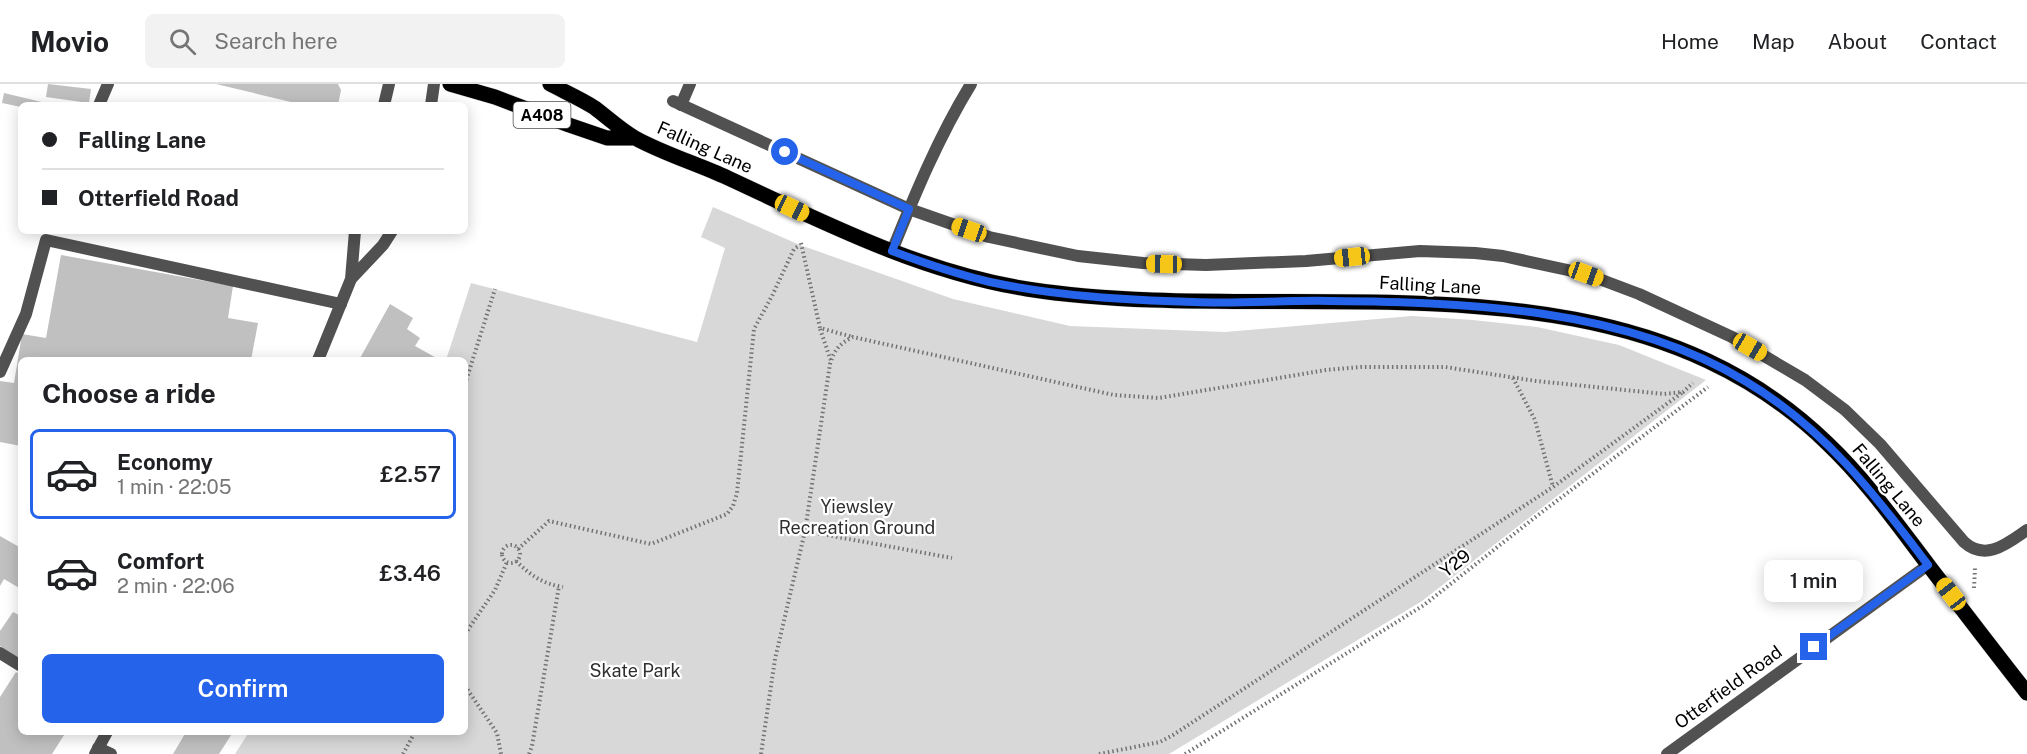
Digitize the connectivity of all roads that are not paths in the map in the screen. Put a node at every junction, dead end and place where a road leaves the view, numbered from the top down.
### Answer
1 (108, 84) edge
2 (389, 84) edge
3 (434, 84) edge
4 (450, 84) edge
5 (550, 84) edge
6 (690, 84) edge
7 (972, 84) edge
8 (100, 102) edge
9 (385, 102) edge
10 (431, 102) edge
11 (635, 138) junction
12 (909, 209) junction
13 (355, 234) edge
14 (390, 234) edge
15 (892, 251) junction
16 (351, 279) junction
17 (340, 304) junction
18 (319, 357) edge
19 (0, 372) edge
20 (2027, 530) edge
21 (1928, 565) junction
22 (0, 653) edge
23 (18, 664) edge
24 (2027, 693) edge
25 (105, 735) edge
26 (96, 751) edge
27 (111, 754) edge
28 (1667, 754) edge

1 - 8 street
2 - 9 street
3 - 10 street
4 - 11 main road, Falling Lane / A408
5 - 11 main road, Falling Lane / A408
6 - 12 street, Falling Lane
7 - 12 street
11 - 15 main road, Falling Lane / A408
12 - 15 street
12 - 20 street, Falling Lane
13 - 16 street
14 - 16 street
15 - 21 main road, Falling Lane / A408
16 - 17 street
17 - 18 street
17 - 19 street
21 - 24 main road, Falling Lane / A408
21 - 28 street, Otterfield Road
22 - 23 street
25 - 26 street
26 - 27 street

